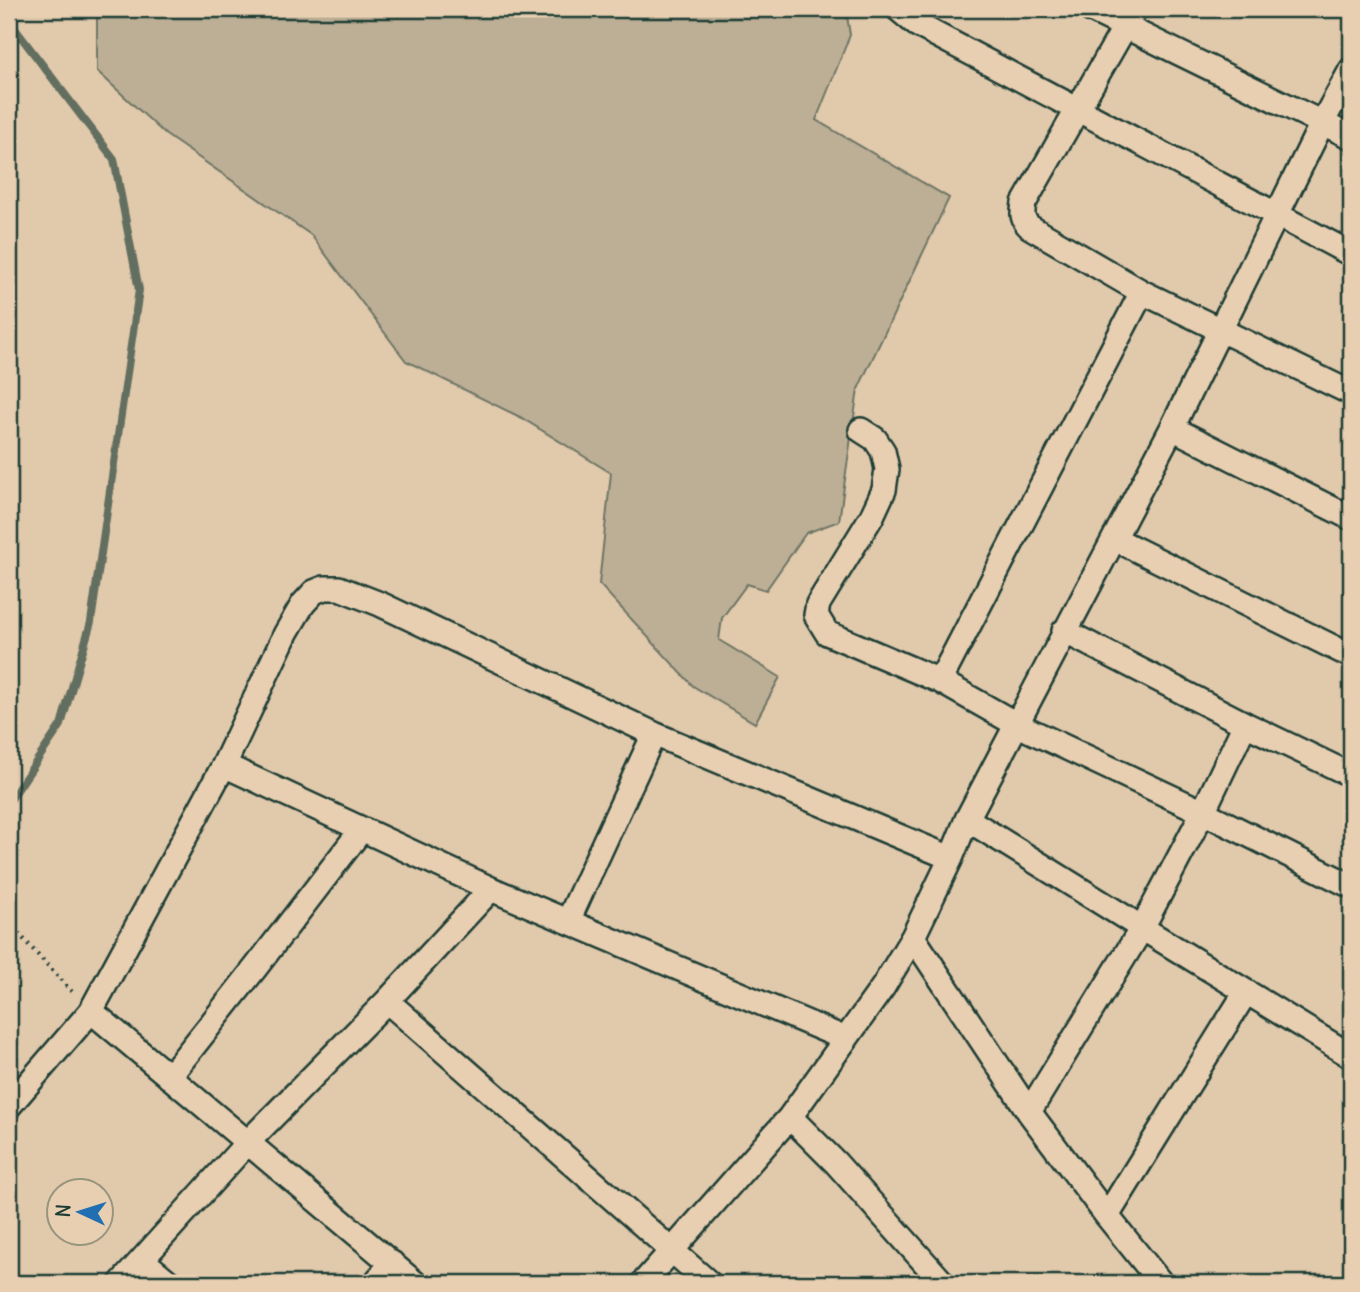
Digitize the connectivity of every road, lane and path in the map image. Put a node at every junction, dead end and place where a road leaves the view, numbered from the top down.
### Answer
1 (898, 9) edge
2 (1089, 9) edge
3 (1130, 18) edge
4 (1351, 70) edge
5 (1076, 110) junction
6 (1322, 123) junction
7 (1351, 137) edge
8 (1277, 214) junction
9 (1351, 254) edge
10 (1142, 292) junction
11 (1220, 329) junction
12 (1351, 393) edge
13 (1172, 428) junction
14 (861, 429) dead end
15 (1351, 518) edge
16 (1115, 539) junction
17 (1064, 631) junction
18 (1351, 656) edge
19 (940, 681) junction
20 (1016, 724) junction
21 (1245, 724) junction
22 (654, 734) junction
23 (224, 765) junction
24 (1351, 775) edge
25 (1203, 812) junction
26 (967, 819) junction
27 (362, 829) junction
28 (951, 858) junction
29 (1351, 886) edge
30 (491, 889) junction
31 (568, 921) junction
32 (9, 923) edge
33 (1142, 928) junction
34 (913, 937) junction
35 (1246, 992) junction
36 (387, 1001) junction
37 (91, 1011) junction
38 (846, 1039) junction
39 (1351, 1056) edge
40 (169, 1077) junction
41 (9, 1106) edge
42 (1029, 1112) junction
43 (790, 1117) junction
44 (247, 1143) junction
45 (1107, 1216) junction
46 (671, 1250) junction
47 (142, 1260) junction
48 (392, 1263) junction
49 (121, 1283) edge
50 (170, 1283) edge
51 (375, 1283) edge
52 (415, 1283) edge
53 (643, 1283) edge
54 (709, 1283) edge
55 (943, 1283) edge
56 (1161, 1283) edge

1 - 5 street
2 - 3 street
3 - 5 street
3 - 6 street
4 - 6 street
5 - 8 street
5 - 10 street
6 - 7 street
6 - 8 street
8 - 9 street
8 - 11 street
10 - 11 street
10 - 19 street
11 - 12 street
11 - 13 street
13 - 15 street
13 - 16 street
14 - 19 street
16 - 17 street
16 - 18 street
17 - 20 street
17 - 21 street
19 - 20 street
20 - 25 street
20 - 26 street
21 - 24 street
21 - 25 street
22 - 23 street
22 - 28 street
22 - 31 street
23 - 27 street
23 - 37 street
25 - 29 street
25 - 33 street
26 - 28 street
26 - 33 street
27 - 30 street
27 - 40 street
28 - 34 street
30 - 31 street
30 - 36 street
31 - 38 street
32 - 37 path
33 - 35 street
33 - 42 street
34 - 38 street
34 - 42 street
35 - 39 street
35 - 45 street
36 - 44 street
36 - 46 street
37 - 40 street
37 - 41 street
38 - 43 street
40 - 44 street
42 - 45 street
43 - 46 street
43 - 55 street
44 - 47 street
44 - 48 street
45 - 56 street
46 - 53 street
46 - 54 street
47 - 49 street
47 - 50 street
48 - 51 street
48 - 52 street

